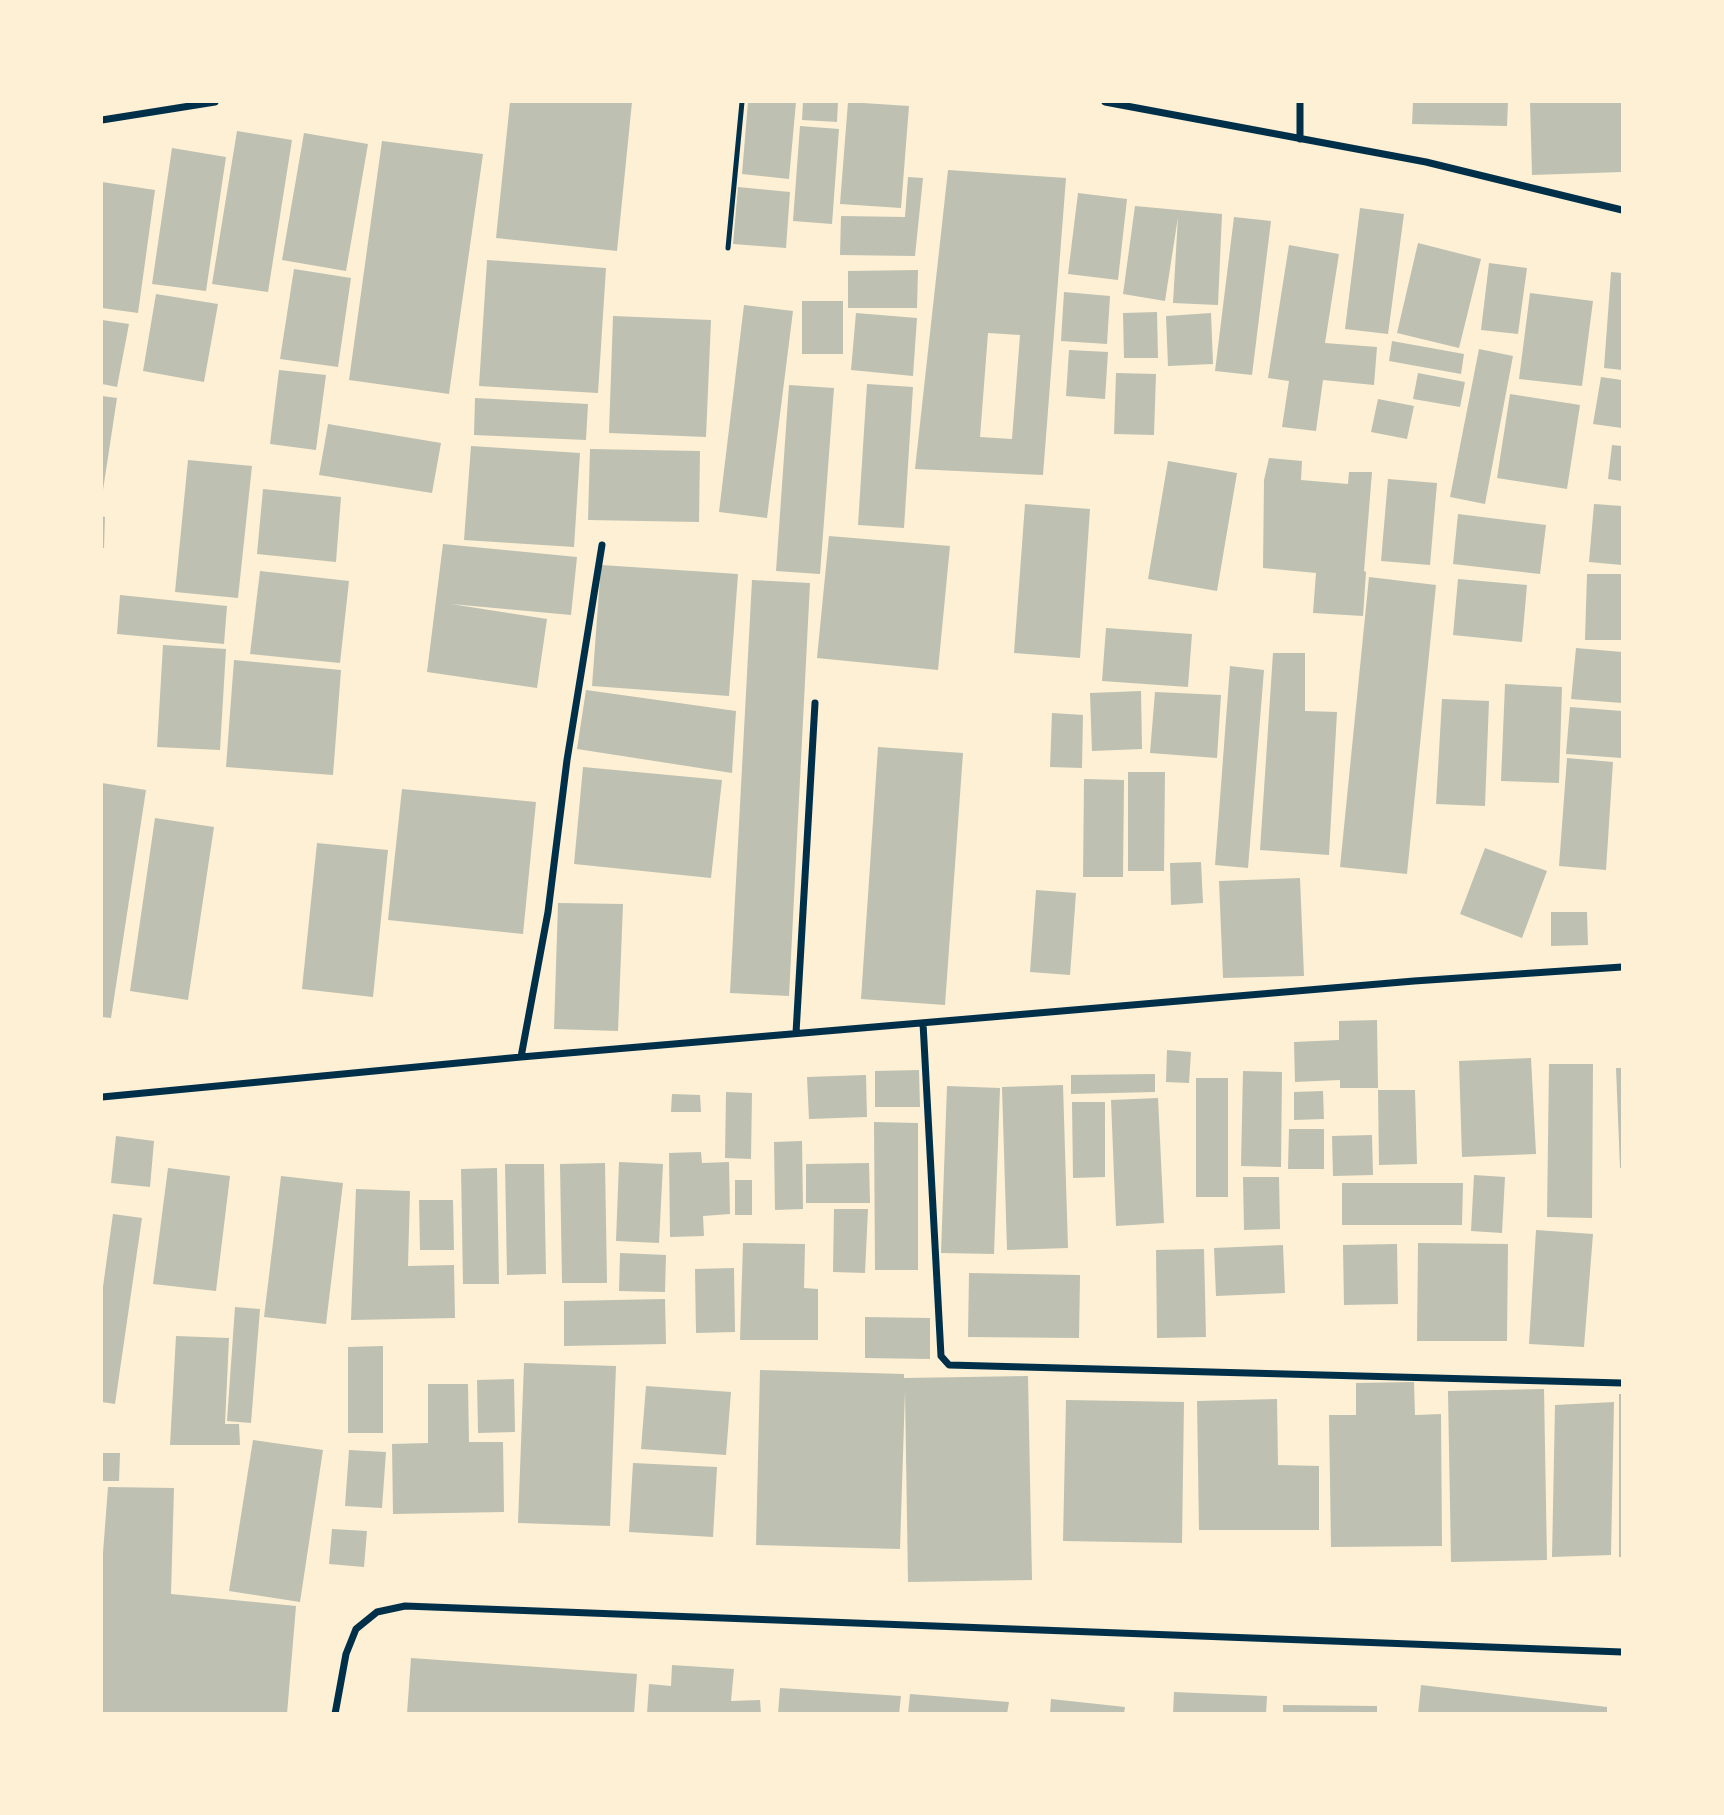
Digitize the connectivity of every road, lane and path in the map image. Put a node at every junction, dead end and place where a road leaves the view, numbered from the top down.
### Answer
1 (215, 102) edge
2 (742, 102) edge
3 (1105, 102) edge
4 (1300, 102) edge
5 (102, 120) edge
6 (1300, 139) junction
7 (1622, 210) edge
8 (728, 248) dead end
9 (601, 545) dead end
10 (815, 704) dead end
11 (1622, 967) edge
12 (923, 1023) junction
13 (796, 1033) junction
14 (521, 1057) junction
15 (102, 1097) edge
16 (1622, 1384) edge
17 (1622, 1652) edge
18 (335, 1713) edge

1 - 5 street
2 - 8 lane
3 - 6 street
4 - 6 street
6 - 7 street
9 - 14 street
10 - 13 street
11 - 12 street
12 - 13 street
12 - 16 street
13 - 14 street
14 - 15 street
17 - 18 street

